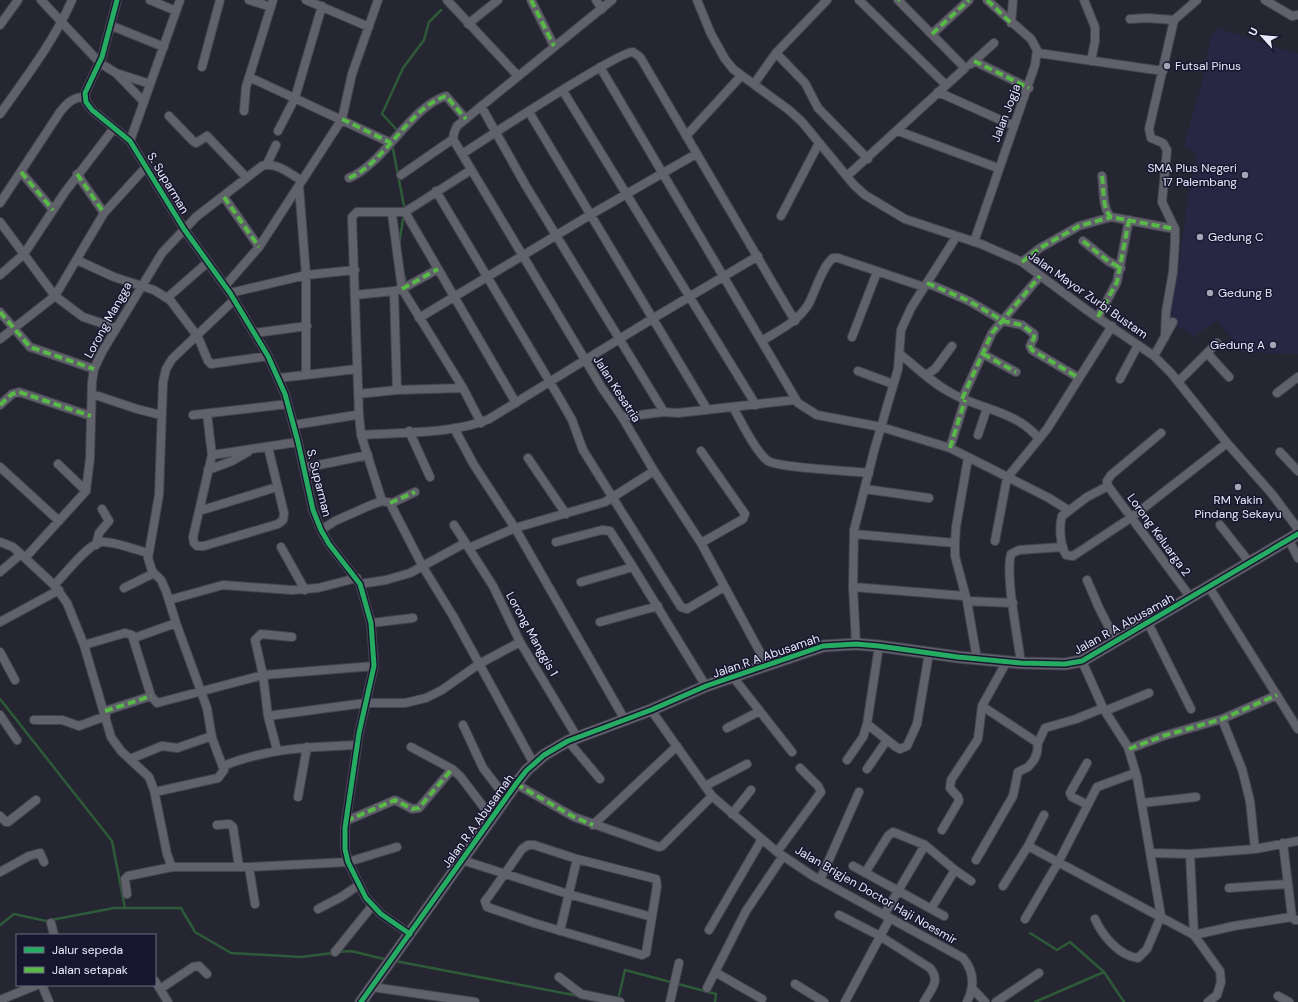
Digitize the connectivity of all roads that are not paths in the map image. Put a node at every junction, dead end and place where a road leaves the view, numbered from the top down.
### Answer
1 (18, 0) edge
2 (41, 0) edge
3 (72, 0) edge
4 (117, 0) edge
5 (150, 0) edge
6 (180, 0) edge
7 (220, 0) edge
8 (249, 0) edge
9 (306, 0) edge
10 (331, 0) edge
11 (378, 0) edge
12 (447, 0) edge
13 (498, 0) edge
14 (531, 0) edge
15 (596, 0) edge
16 (612, 0) edge
17 (697, 0) edge
18 (828, 0) edge
19 (859, 0) edge
20 (898, 0) edge
21 (968, 0) edge
22 (987, 0) edge
23 (1013, 0) edge
24 (1084, 0) edge
25 (1265, 0) edge
26 (1192, 2) edge
27 (272, 3) edge
28 (325, 7) junction
29 (602, 9) junction
30 (176, 11) junction
31 (1298, 15) edge
32 (1130, 19) dead end
33 (1174, 20) junction
34 (63, 22) junction
35 (1011, 23) junction
36 (468, 24) junction
37 (0, 26) edge
38 (112, 26) junction
39 (368, 26) junction
40 (932, 34) junction
41 (994, 43) dead end
42 (554, 46) junction
43 (164, 47) junction
44 (776, 53) junction
45 (1038, 53) junction
46 (974, 61) junction
47 (1091, 61) junction
48 (100, 62) junction
49 (202, 67) dead end
50 (600, 67) junction
51 (965, 68) junction
52 (1163, 71) junction
53 (116, 73) junction
54 (518, 76) junction
55 (741, 76) junction
56 (249, 77) junction
57 (150, 84) junction
58 (754, 84) junction
59 (946, 85) junction
60 (1029, 88) junction
61 (563, 91) junction
62 (938, 92) junction
63 (85, 97) junction
64 (295, 98) junction
65 (144, 102) junction
66 (481, 106) junction
67 (244, 111) dead end
68 (529, 112) junction
69 (0, 114) edge
70 (169, 116) dead end
71 (342, 119) junction
72 (466, 119) junction
73 (1014, 126) junction
74 (114, 128) junction
75 (278, 131) dead end
76 (898, 131) junction
77 (496, 132) junction
78 (686, 136) junction
79 (454, 139) junction
80 (130, 142) junction
81 (391, 143) junction
82 (819, 143) junction
83 (276, 145) dead end
84 (462, 154) junction
85 (696, 154) junction
86 (868, 159) junction
87 (267, 164) junction
88 (146, 167) junction
89 (998, 168) junction
90 (471, 170) junction
91 (21, 172) junction
92 (77, 174) junction
93 (662, 174) junction
94 (401, 175) dead end
95 (246, 176) junction
96 (847, 176) junction
97 (1102, 176) dead end
98 (349, 178) dead end
99 (300, 184) junction
100 (436, 191) junction
101 (627, 194) junction
102 (224, 197) junction
103 (0, 203) edge
104 (53, 210) junction
105 (405, 212) junction
106 (104, 213) junction
107 (392, 214) junction
108 (590, 214) junction
109 (781, 216) dead end
110 (1112, 217) junction
111 (1128, 220) junction
112 (0, 222) edge
113 (184, 229) junction
114 (1175, 229) junction
115 (556, 235) junction
116 (956, 237) junction
117 (1083, 241) dead end
118 (974, 242) junction
119 (259, 247) junction
120 (24, 254) junction
121 (522, 255) junction
122 (758, 256) junction
123 (78, 260) junction
124 (208, 262) junction
125 (1022, 262) junction
126 (1121, 268) junction
127 (438, 269) junction
128 (355, 270) junction
129 (877, 272) junction
130 (0, 275) edge
131 (306, 275) junction
132 (724, 276) junction
133 (1040, 276) junction
134 (486, 277) junction
135 (141, 285) junction
136 (925, 285) junction
137 (398, 290) junction
138 (230, 293) junction
139 (355, 295) junction
140 (55, 296) junction
141 (454, 296) junction
142 (167, 298) junction
143 (688, 298) junction
144 (0, 312) edge
145 (1098, 317) junction
146 (419, 318) junction
147 (652, 319) junction
148 (795, 321) junction
149 (1003, 321) junction
150 (1173, 322) dead end
151 (307, 326) junction
152 (1112, 326) junction
153 (13, 328) junction
154 (116, 328) junction
155 (255, 333) junction
156 (198, 337) junction
157 (852, 337) dead end
158 (1165, 337) junction
159 (0, 339) edge
160 (619, 339) junction
161 (762, 341) junction
162 (1217, 343) dead end
163 (1138, 345) junction
164 (952, 346) dead end
165 (899, 353) junction
166 (1207, 353) junction
167 (983, 354) junction
168 (268, 356) junction
169 (1154, 356) junction
170 (585, 360) junction
171 (94, 369) junction
172 (357, 369) junction
173 (858, 371) dead end
174 (1016, 372) dead end
175 (306, 375) junction
176 (926, 375) junction
177 (1229, 377) dead end
178 (1298, 377) edge
179 (279, 378) junction
180 (1079, 378) junction
181 (1120, 379) dead end
182 (549, 382) junction
183 (1178, 382) junction
184 (893, 384) junction
185 (463, 388) junction
186 (397, 390) junction
187 (1277, 392) dead end
188 (92, 394) junction
189 (358, 394) junction
190 (964, 399) junction
191 (794, 400) junction
192 (516, 403) junction
193 (288, 404) junction
194 (0, 405) edge
195 (756, 405) junction
196 (733, 407) junction
197 (987, 408) junction
198 (707, 409) junction
199 (664, 412) junction
200 (207, 414) junction
201 (161, 415) junction
202 (193, 415) dead end
203 (356, 415) dead end
204 (91, 416) junction
205 (622, 417) junction
206 (481, 423) junction
207 (294, 425) junction
208 (881, 427) junction
209 (454, 428) junction
210 (409, 431) junction
211 (1161, 433) dead end
212 (361, 435) junction
213 (978, 435) dead end
214 (1039, 439) junction
215 (298, 442) junction
216 (1227, 443) junction
217 (268, 446) junction
218 (254, 448) junction
219 (950, 448) junction
220 (701, 451) dead end
221 (1280, 452) dead end
222 (212, 455) junction
223 (368, 455) junction
224 (528, 458) dead end
225 (968, 458) junction
226 (58, 464) dead end
227 (0, 467) edge
228 (304, 468) junction
229 (208, 470) junction
230 (654, 471) junction
231 (1298, 471) edge
232 (869, 473) junction
233 (430, 477) dead end
234 (1007, 478) junction
235 (1108, 486) junction
236 (277, 487) junction
237 (865, 489) junction
238 (86, 491) junction
239 (415, 492) dead end
240 (612, 497) junction
241 (929, 498) dead end
242 (386, 502) junction
243 (102, 509) dead end
244 (1068, 510) junction
245 (199, 512) junction
246 (566, 514) junction
247 (1132, 516) junction
248 (59, 521) junction
249 (454, 525) dead end
250 (1220, 525) dead end
251 (515, 528) junction
252 (321, 530) junction
253 (1298, 530) edge
254 (854, 534) junction
255 (1294, 537) edge
256 (995, 541) dead end
257 (0, 542) edge
258 (556, 542) dead end
259 (701, 543) junction
260 (955, 543) junction
261 (96, 545) junction
262 (467, 545) junction
263 (281, 547) dead end
264 (1063, 548) junction
265 (148, 553) junction
266 (23, 556) junction
267 (1298, 558) edge
268 (1250, 563) junction
269 (423, 566) junction
270 (633, 567) junction
271 (0, 572) edge
272 (154, 574) junction
273 (1087, 580) dead end
274 (359, 581) junction
275 (581, 582) dead end
276 (724, 587) junction
277 (853, 587) junction
278 (1209, 587) junction
279 (56, 588) junction
280 (124, 588) dead end
281 (305, 590) junction
282 (966, 598) junction
283 (1191, 598) junction
284 (169, 600) junction
285 (1013, 603) junction
286 (658, 606) junction
287 (413, 618) dead end
288 (0, 622) edge
289 (600, 622) dead end
290 (176, 623) junction
291 (371, 623) junction
292 (1148, 623) junction
293 (292, 637) dead end
294 (134, 638) junction
295 (1116, 641) junction
296 (520, 642) junction
297 (856, 644) junction
298 (84, 645) junction
299 (879, 646) junction
300 (0, 652) edge
301 (929, 653) junction
302 (977, 659) junction
303 (1007, 660) junction
304 (1082, 661) junction
305 (1021, 662) junction
306 (479, 664) junction
307 (767, 665) junction
308 (374, 666) junction
309 (263, 675) junction
310 (733, 677) junction
311 (15, 680) dead end
312 (706, 686) junction
313 (200, 690) junction
314 (1149, 693) dead end
315 (1277, 695) junction
316 (151, 696) junction
317 (365, 703) junction
318 (982, 706) junction
319 (1104, 709) junction
320 (651, 710) junction
321 (1191, 710) dead end
322 (760, 712) junction
323 (105, 714) junction
324 (0, 715) edge
325 (268, 716) junction
326 (1222, 719) junction
327 (34, 720) dead end
328 (625, 720) junction
329 (867, 724) junction
330 (463, 725) dead end
331 (727, 728) dead end
332 (1298, 729) edge
333 (212, 736) junction
334 (573, 739) junction
335 (17, 740) dead end
336 (887, 740) junction
337 (1038, 743) junction
338 (357, 745) junction
339 (677, 746) junction
340 (307, 747) junction
341 (411, 747) dead end
342 (1129, 749) junction
343 (277, 750) junction
344 (792, 752) dead end
345 (130, 759) junction
346 (847, 760) dead end
347 (1087, 763) dead end
348 (534, 764) junction
349 (746, 764) dead end
350 (222, 766) junction
351 (800, 768) dead end
352 (452, 769) junction
353 (867, 769) dead end
354 (1135, 773) junction
355 (600, 778) dead end
356 (516, 784) junction
357 (705, 786) junction
358 (751, 790) dead end
359 (155, 792) junction
360 (859, 792) dead end
361 (712, 796) junction
362 (298, 797) dead end
363 (1196, 797) dead end
364 (506, 798) junction
365 (36, 800) dead end
366 (1142, 803) junction
367 (1088, 805) junction
368 (732, 814) junction
369 (1044, 815) dead end
370 (0, 816) edge
371 (492, 818) junction
372 (346, 821) junction
373 (217, 825) dead end
374 (593, 825) junction
375 (942, 830) dead end
376 (762, 839) junction
377 (1298, 842) edge
378 (1282, 844) junction
379 (925, 845) junction
380 (1028, 846) junction
381 (397, 847) dead end
382 (1255, 849) junction
383 (1151, 853) junction
384 (780, 854) junction
385 (1190, 854) junction
386 (577, 859) junction
387 (462, 860) junction
388 (976, 860) dead end
389 (1059, 861) junction
390 (44, 862) dead end
391 (348, 862) junction
392 (239, 866) junction
393 (249, 866) junction
394 (853, 866) dead end
395 (172, 867) junction
396 (955, 870) junction
397 (0, 872) edge
398 (865, 872) junction
399 (505, 874) junction
400 (820, 880) junction
401 (971, 881) dead end
402 (1287, 884) junction
403 (359, 885) junction
404 (1003, 886) dead end
405 (1229, 888) dead end
406 (899, 891) junction
407 (127, 894) dead end
408 (568, 894) junction
409 (255, 904) dead end
410 (372, 906) junction
411 (318, 909) dead end
412 (931, 909) junction
413 (839, 915) dead end
414 (887, 916) junction
415 (944, 916) dead end
416 (1161, 916) junction
417 (652, 917) junction
418 (1295, 918) edge
419 (1025, 919) dead end
420 (1095, 919) dead end
421 (51, 923) dead end
422 (709, 930) dead end
423 (560, 931) junction
424 (54, 934) edge
425 (410, 934) junction
426 (1194, 935) junction
427 (880, 936) junction
428 (335, 952) dead end
429 (679, 963) dead end
430 (715, 972) junction
431 (1039, 973) dead end
432 (207, 974) dead end
433 (560, 978) dead end
434 (156, 983) edge
435 (795, 984) dead end
436 (35, 986) edge
437 (42, 986) edge
438 (372, 987) junction
439 (707, 988) dead end
440 (972, 988) junction
441 (160, 989) junction
442 (428, 995) junction
443 (1278, 996) dead end
444 (762, 999) dead end
445 (0, 1000) edge
446 (618, 1001) edge
447 (49, 1002) edge
448 (168, 1002) edge
449 (361, 1002) edge
450 (424, 1002) edge
451 (475, 1002) edge
452 (670, 1002) edge
453 (824, 1002) edge
454 (845, 1002) edge
455 (924, 1002) edge
456 (967, 1002) edge
457 (985, 1002) edge
458 (996, 1002) edge
459 (1208, 1002) edge
460 (1289, 1002) edge

1 - 37 street
2 - 34 street
3 - 34 street
4 - 38 street
5 - 30 street
6 - 30 street
7 - 49 street
8 - 27 street
9 - 28 street
10 - 28 street
11 - 39 street
12 - 36 street
13 - 36 street
14 - 42 street
15 - 29 street
16 - 29 street
17 - 55 street, Jalan Mayor Zurbi Bustam
18 - 44 street
19 - 59 street
20 - 40 street
21 - 40 street
22 - 35 street
23 - 35 street
24 - 47 street
25 - 31 street
26 - 33 street
27 - 56 street
28 - 39 street
28 - 64 street
29 - 42 street
30 - 43 street
32 - 33 street
33 - 52 street
34 - 48 street
34 - 69 street
35 - 45 street
36 - 54 street
38 - 43 street
38 - 48 street
39 - 71 street
40 - 51 street
41 - 46 street
42 - 54 street
43 - 57 street
44 - 58 street
44 - 86 street
45 - 47 street
45 - 60 street, Jalan Jogja
46 - 51 street
46 - 60 street
47 - 52 street
48 - 53 street
48 - 63 street
50 - 61 street
50 - 78 street
50 - 93 street
51 - 59 street
52 - 114 street
53 - 57 street
53 - 65 street
54 - 66 street
55 - 58 street, Jalan Mayor Zurbi Bustam
55 - 78 street
56 - 64 street
56 - 67 street
57 - 65 street
58 - 82 street, Jalan Mayor Zurbi Bustam
59 - 62 street
60 - 73 street, Jalan Jogja
61 - 68 street
61 - 101 street
62 - 73 street
62 - 76 street
63 - 74 street, S. Suparman
63 - 91 street
64 - 71 street
64 - 75 street
65 - 80 street
66 - 72 street
66 - 77 street
68 - 77 street
68 - 108 street
70 - 95 street
71 - 81 street
71 - 99 street
72 - 79 street
72 - 81 street
73 - 89 street, Jalan Jogja
74 - 80 street, S. Suparman
74 - 92 street
76 - 86 street
76 - 89 street
77 - 84 street
77 - 115 street
78 - 85 street
79 - 84 street, Jalan Kesatria
79 - 94 street
80 - 88 street, S. Suparman
81 - 98 street
82 - 96 street, Jalan Mayor Zurbi Bustam
82 - 109 street
83 - 87 street
84 - 90 street, Jalan Kesatria
85 - 93 street
85 - 122 street
86 - 96 street
87 - 95 street, Lorong Mangga
87 - 99 street
88 - 106 street
88 - 113 street, S. Suparman
89 - 118 street, Jalan Jogja
90 - 100 street
90 - 121 street, Jalan Kesatria
91 - 103 street
91 - 104 street
92 - 104 street
92 - 106 street
93 - 101 street
93 - 132 street
95 - 102 street, Lorong Mangga
96 - 116 street, Jalan Mayor Zurbi Bustam
97 - 110 street
99 - 119 street
99 - 131 street
100 - 105 street
100 - 134 street
101 - 108 street
101 - 143 street
102 - 113 street, Lorong Mangga
102 - 119 street
104 - 120 street
105 - 107 street
105 - 127 street
106 - 123 street
107 - 128 street
107 - 137 street
108 - 115 street
108 - 147 street
110 - 111 street
110 - 125 street
111 - 114 street
111 - 126 street
112 - 120 street
113 - 124 street, S. Suparman
113 - 135 street, Lorong Mangga
114 - 158 street
115 - 121 street
115 - 160 street
116 - 118 street, Jalan Mayor Zurbi Bustam
116 - 136 street
117 - 126 street
118 - 125 street, Jalan Mayor Zurbi Bustam
119 - 138 street
120 - 130 street
120 - 140 street
121 - 134 street
121 - 170 street, Jalan Kesatria
122 - 132 street
122 - 148 street
123 - 135 street
123 - 140 street
124 - 138 street, S. Suparman
124 - 142 street
125 - 133 street, Jalan Mayor Zurbi Bustam
126 - 145 street
127 - 137 street
127 - 141 street
128 - 131 street
128 - 139 street
129 - 136 street
129 - 148 street
129 - 157 street
131 - 138 street
131 - 151 street
132 - 143 street
132 - 161 street
133 - 145 street, Jalan Mayor Zurbi Bustam
133 - 149 street
134 - 141 street
134 - 182 street
135 - 142 street
135 - 154 street, Lorong Mangga
136 - 149 street
136 - 165 street
137 - 139 street
137 - 146 street
137 - 186 street
138 - 155 street, S. Suparman
138 - 156 street
139 - 172 street
140 - 153 street
140 - 154 street
141 - 146 street
141 - 192 street
142 - 156 street
143 - 147 street
143 - 195 street
144 - 153 street
145 - 152 street, Jalan Mayor Zurbi Bustam
146 - 185 street
147 - 160 street
147 - 198 street
148 - 161 street
149 - 167 street
149 - 180 street
150 - 158 street
151 - 155 street
151 - 175 street
152 - 163 street, Jalan Mayor Zurbi Bustam
152 - 180 street
153 - 159 street
153 - 171 street
154 - 171 street, Lorong Mangga
155 - 168 street, S. Suparman
156 - 168 street
156 - 201 street
158 - 169 street
160 - 170 street
160 - 199 street
161 - 191 street
162 - 166 street
163 - 169 street, Jalan Mayor Zurbi Bustam
163 - 181 street
164 - 176 street
165 - 176 street
165 - 184 street
166 - 177 street
166 - 183 street
167 - 174 street
167 - 190 street
168 - 179 street, S. Suparman
169 - 183 street, Jalan Mayor Zurbi Bustam
170 - 182 street
170 - 205 street, Jalan Kesatria
171 - 188 street, Lorong Mangga
172 - 175 street
172 - 189 street
173 - 184 street
175 - 179 street
176 - 190 street
178 - 187 street
179 - 193 street, S. Suparman
180 - 214 street
182 - 192 street
182 - 240 street
183 - 216 street, Jalan Mayor Zurbi Bustam
184 - 208 street
185 - 186 street
185 - 206 street
186 - 189 street
188 - 201 street
188 - 204 street, Lorong Mangga
189 - 212 street
190 - 197 street
190 - 219 street
191 - 195 street
191 - 208 street
192 - 206 street
193 - 200 street
193 - 207 street, S. Suparman
194 - 204 street
195 - 196 street
196 - 198 street
196 - 232 street
197 - 213 street
197 - 214 street
198 - 199 street
199 - 205 street
200 - 202 street
200 - 222 street
201 - 265 street
203 - 207 street
204 - 238 street, Lorong Mangga
205 - 230 street, Jalan Kesatria
206 - 209 street
207 - 215 street, S. Suparman
208 - 219 street
208 - 232 street
209 - 210 street
209 - 251 street
210 - 212 street
210 - 233 street
211 - 235 street
212 - 223 street
214 - 234 street
215 - 217 street
215 - 228 street, S. Suparman
216 - 247 street
216 - 253 street, Jalan Mayor Zurbi Bustam
217 - 218 street
217 - 236 street
218 - 222 street
218 - 229 street
219 - 225 street
220 - 259 street
221 - 231 street
222 - 229 street
223 - 228 street
223 - 242 street
224 - 246 street
225 - 234 street
225 - 260 street
226 - 238 street
227 - 248 street
228 - 252 street, S. Suparman
229 - 245 street
230 - 240 street
230 - 259 street, Jalan Kesatria
232 - 237 street
234 - 244 street
234 - 256 street
235 - 244 street
235 - 247 street, Lorong Keluarga 2
236 - 245 street
236 - 245 street
237 - 241 street
237 - 254 street
238 - 248 street
239 - 242 street
240 - 246 street
240 - 276 street
242 - 252 street
242 - 269 street
243 - 261 street
244 - 264 street
246 - 251 street
247 - 264 street
247 - 283 street, Lorong Keluarga 2
248 - 266 street
249 - 262 street, Lorong Manggis 1
250 - 268 street
251 - 262 street
251 - 328 street
252 - 274 street, S. Suparman
254 - 260 street
254 - 277 street
255 - 267 street
255 - 268 street, Jalan R A Abusamah
257 - 266 street
258 - 270 street
259 - 276 street, Jalan Kesatria
260 - 282 street
261 - 265 street
261 - 279 street
262 - 269 street
262 - 296 street, Lorong Manggis 1
263 - 281 street
264 - 285 street
265 - 272 street
266 - 271 street
266 - 279 street
268 - 278 street, Jalan R A Abusamah
269 - 274 street
269 - 306 street
270 - 275 street
270 - 286 street
272 - 280 street
272 - 284 street
273 - 295 street
274 - 281 street
274 - 291 street, S. Suparman
276 - 307 street, Jalan Kesatria
277 - 282 street
277 - 297 street
278 - 283 street, Jalan R A Abusamah
278 - 315 street
279 - 288 street
279 - 298 street
281 - 284 street
282 - 285 street
282 - 302 street
283 - 292 street, Jalan R A Abusamah
284 - 290 street
285 - 305 street
286 - 289 street
286 - 312 street
287 - 291 street
290 - 294 street
290 - 313 street
291 - 308 street, S. Suparman
292 - 295 street, Jalan R A Abusamah
292 - 321 street
293 - 309 street
294 - 298 street
294 - 316 street
295 - 304 street, Jalan R A Abusamah
296 - 306 street
296 - 334 street, Lorong Manggis 1
297 - 299 street, Jalan R A Abusamah
297 - 307 street, Jalan R A Abusamah
298 - 323 street
299 - 301 street, Jalan R A Abusamah
299 - 329 street
300 - 311 street
301 - 302 street, Jalan R A Abusamah
301 - 336 street
302 - 303 street, Jalan R A Abusamah
303 - 305 street, Jalan R A Abusamah
303 - 318 street
304 - 305 street, Jalan R A Abusamah
304 - 319 street
306 - 317 street
306 - 348 street
307 - 310 street, Jalan R A Abusamah
308 - 309 street
308 - 317 street, S. Suparman
309 - 313 street
309 - 325 street
310 - 312 street, Jalan R A Abusamah
310 - 322 street
312 - 320 street, Jalan R A Abusamah
313 - 316 street
313 - 333 street
314 - 319 street
315 - 326 street
315 - 332 street
316 - 323 street
317 - 325 street
317 - 338 street, S. Suparman
318 - 337 street
318 - 375 street
319 - 337 street
319 - 342 street
320 - 328 street, Jalan R A Abusamah
320 - 339 street, Jalan Brigjen Doctor Haji Noesmir
322 - 331 street
322 - 344 street
323 - 327 street
323 - 345 street
324 - 335 street
325 - 343 street
326 - 342 street
326 - 382 street
328 - 334 street, Jalan R A Abusamah
329 - 336 street
329 - 346 street
330 - 364 street
333 - 345 street
333 - 350 street
334 - 348 street, Jalan R A Abusamah
334 - 355 street, Lorong Manggis 1
336 - 353 street
337 - 388 street
338 - 340 street
338 - 372 street, S. Suparman
339 - 357 street, Jalan Brigjen Doctor Haji Noesmir
339 - 374 street
340 - 343 street
340 - 362 street
341 - 352 street
342 - 354 street
343 - 350 street
345 - 359 street
347 - 367 street
348 - 356 street, Jalan R A Abusamah
349 - 357 street
350 - 359 street
351 - 384 street
352 - 371 street
352 - 372 street
354 - 366 street
354 - 367 street
356 - 364 street, Jalan R A Abusamah
356 - 374 street
357 - 361 street, Jalan Brigjen Doctor Haji Noesmir
358 - 368 street
359 - 395 street
360 - 400 street
361 - 368 street, Jalan Brigjen Doctor Haji Noesmir
361 - 374 street
363 - 366 street
364 - 371 street, Jalan R A Abusamah
365 - 370 street
366 - 383 street
367 - 389 street
368 - 376 street, Jalan Brigjen Doctor Haji Noesmir
369 - 380 street
371 - 387 street, Jalan R A Abusamah
372 - 391 street, S. Suparman
373 - 392 street
376 - 384 street, Jalan Brigjen Doctor Haji Noesmir
376 - 422 street
377 - 378 street
378 - 382 street
378 - 402 street
379 - 396 street
379 - 398 street
379 - 406 street
380 - 389 street
380 - 404 street
381 - 391 street
382 - 385 street
383 - 385 street
383 - 416 street
384 - 400 street, Jalan Brigjen Doctor Haji Noesmir
384 - 430 street
385 - 426 street
386 - 399 street
386 - 408 street
386 - 417 street
387 - 399 street
387 - 425 street, Jalan R A Abusamah
389 - 416 street
389 - 419 street
390 - 397 street
391 - 393 street
391 - 403 street, S. Suparman
392 - 393 street
392 - 395 street
393 - 409 street
394 - 398 street
395 - 407 street
396 - 401 street
396 - 412 street
398 - 406 street
399 - 408 street
399 - 423 street
400 - 414 street, Jalan Brigjen Doctor Haji Noesmir
402 - 405 street
402 - 418 street
403 - 410 street, S. Suparman
403 - 411 street
406 - 412 street
406 - 414 street
408 - 417 street
408 - 423 street
410 - 425 street, S. Suparman
410 - 428 street
412 - 415 street
413 - 427 street
414 - 427 street
414 - 440 street, Jalan Brigjen Doctor Haji Noesmir
416 - 420 street
416 - 426 street
417 - 423 street
418 - 426 street
421 - 424 street
425 - 438 street, Jalan R A Abusamah
426 - 459 street
427 - 454 street
427 - 455 street
429 - 452 street
430 - 439 street
430 - 444 street
431 - 458 street
432 - 441 street
433 - 446 street
434 - 441 street
435 - 453 street
436 - 445 street
437 - 447 street
438 - 442 street
438 - 449 street, Jalan R A Abusamah
440 - 456 street, Jalan Brigjen Doctor Haji Noesmir
440 - 457 street
441 - 448 street
442 - 450 street
442 - 451 street
443 - 460 street

